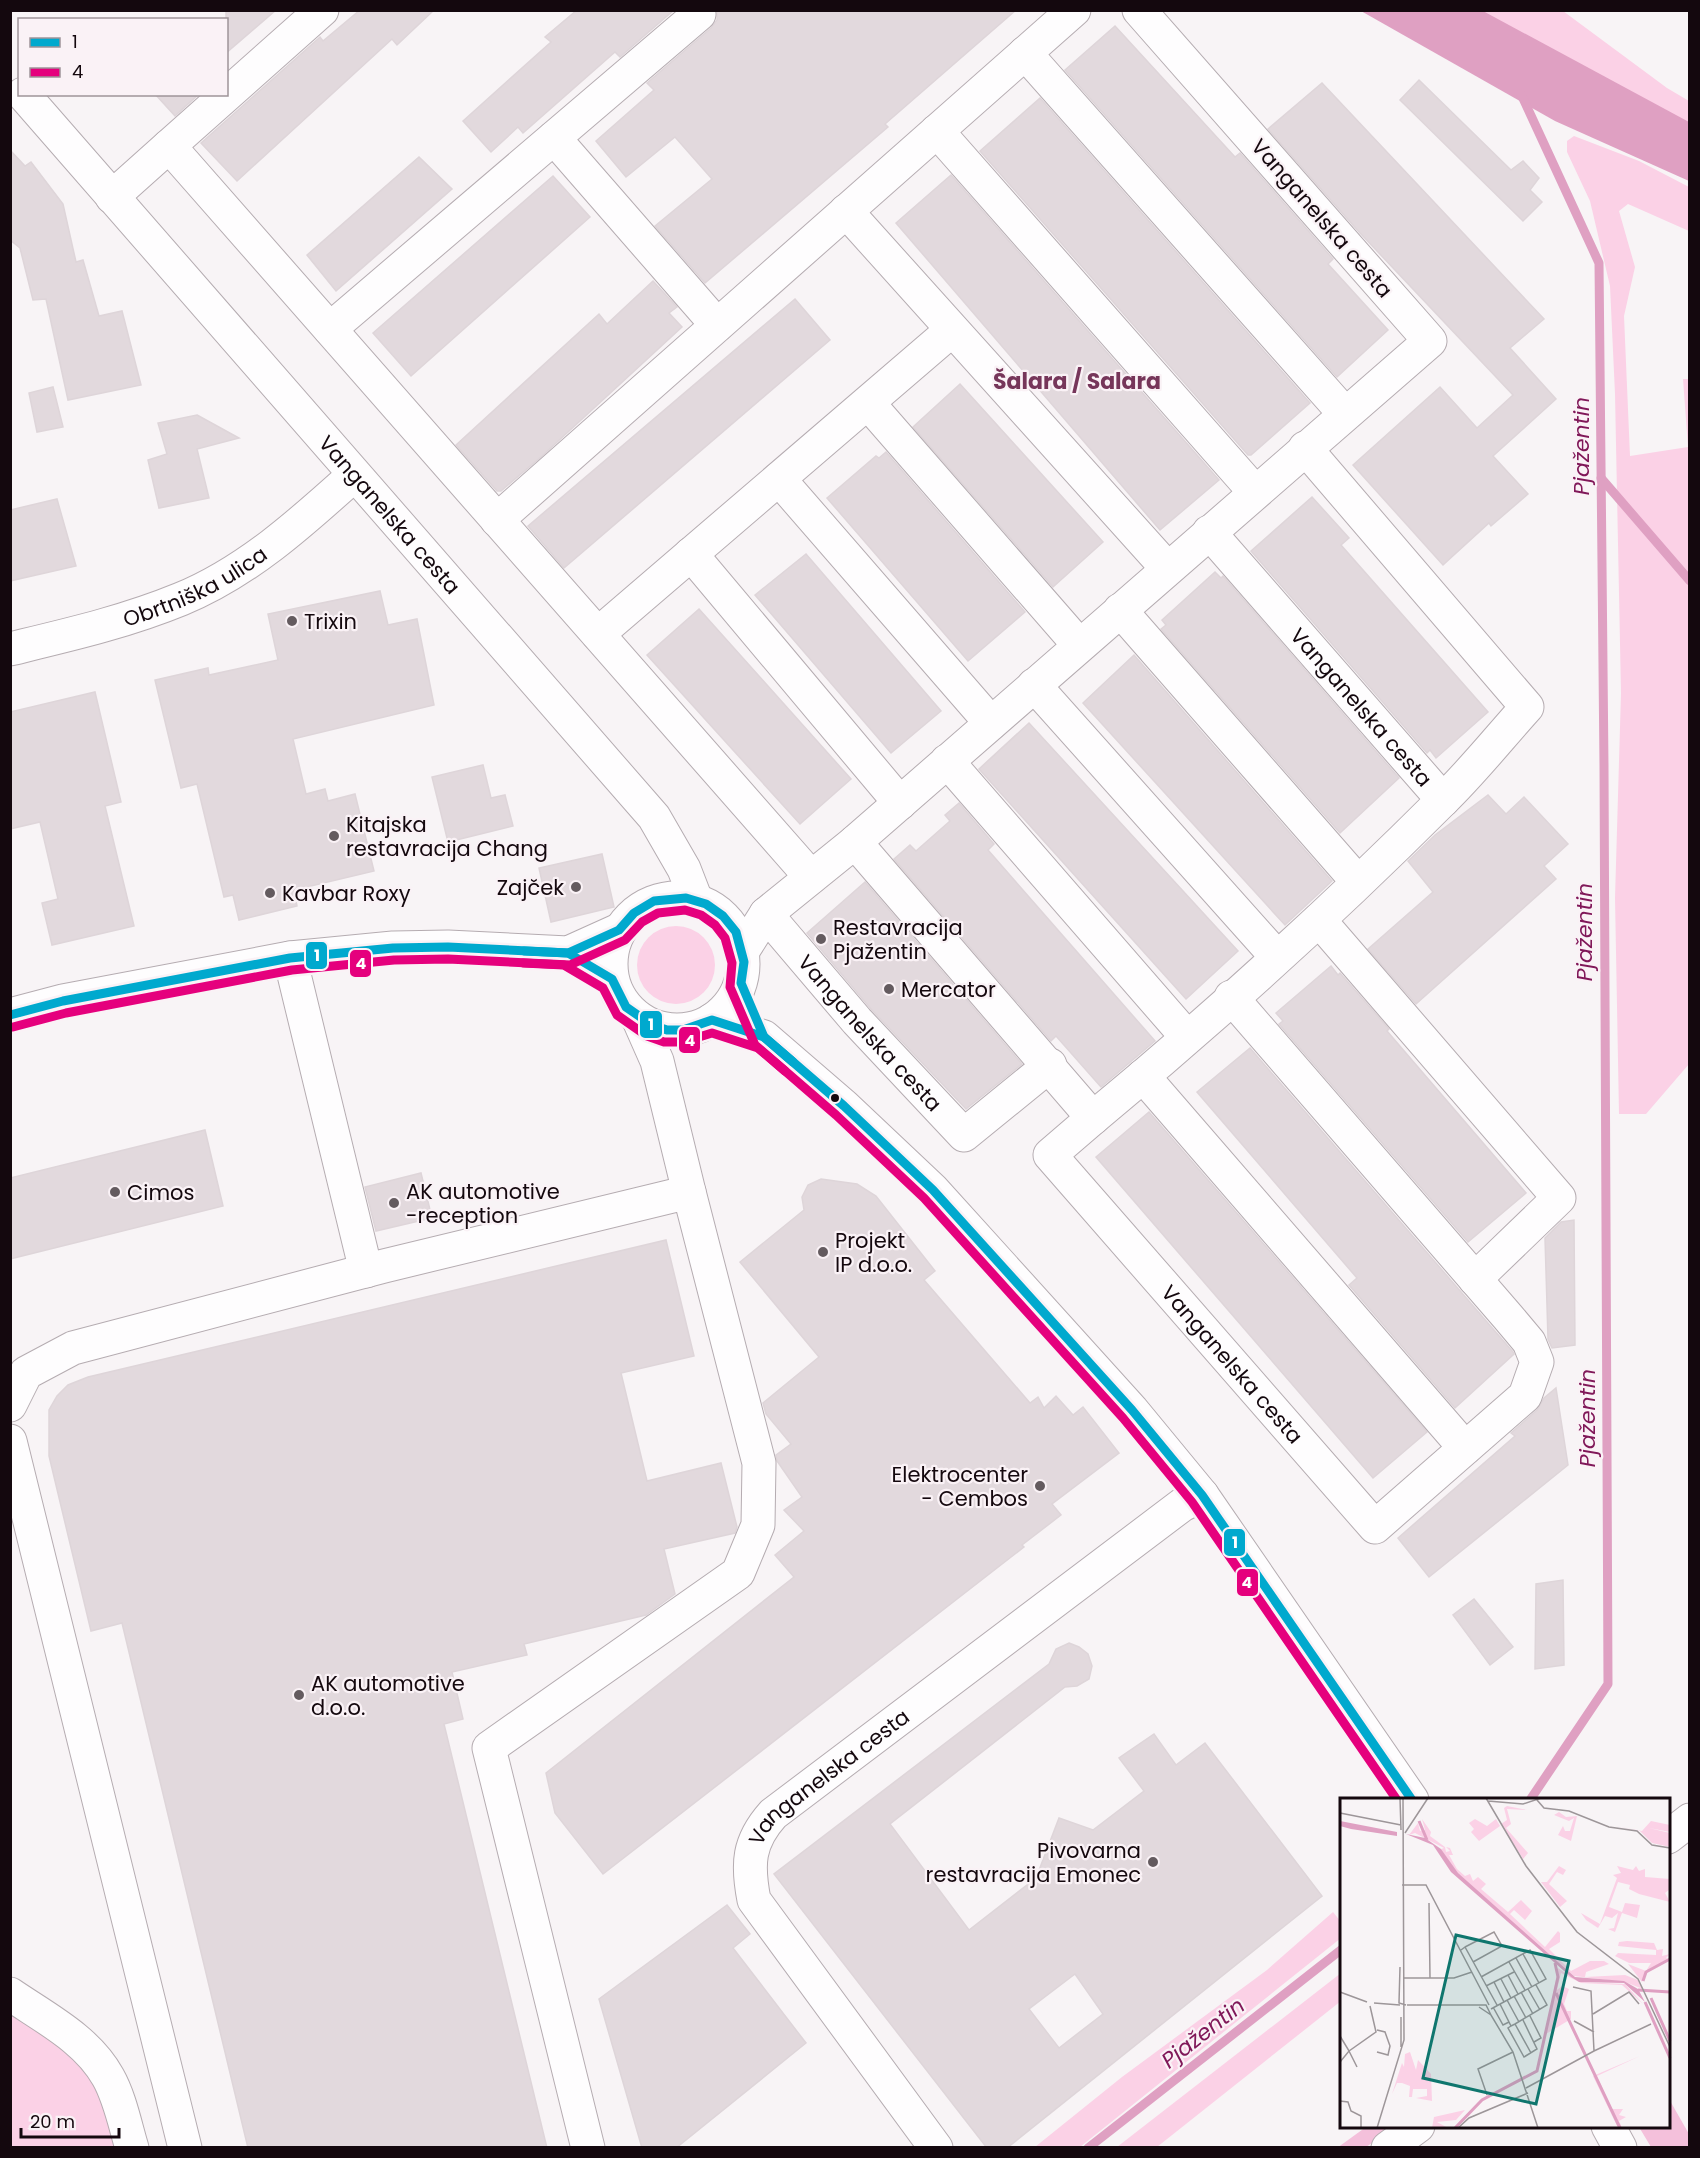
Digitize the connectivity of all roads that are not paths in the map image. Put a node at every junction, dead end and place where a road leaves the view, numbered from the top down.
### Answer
1 (322, 10) edge
2 (696, 10) edge
3 (1074, 10) edge
4 (1139, 10) edge
5 (1025, 53) junction
6 (228, 93) edge
7 (25, 96) edge
8 (225, 96) edge
9 (937, 131) junction
10 (554, 138) junction
11 (168, 146) junction
12 (112, 197) junction
13 (846, 212) junction
14 (717, 325) junction
15 (330, 330) junction
16 (952, 330) junction
17 (868, 403) junction
18 (1345, 414) junction
19 (1305, 448) junction
20 (354, 475) junction
21 (779, 479) junction
22 (1255, 492) junction
23 (497, 519) junction
24 (1209, 532) junction
25 (691, 554) junction
26 (1167, 568) junction
27 (1120, 610) junction
28 (598, 634) junction
29 (1079, 645) junction
30 (10, 649) edge
31 (1034, 685) junction
32 (990, 723) junction
33 (947, 761) junction
34 (1443, 800) junction
35 (900, 803) junction
36 (665, 834) junction
37 (855, 842) junction
38 (812, 877) junction
39 (1357, 881) junction
40 (654, 901) junction
41 (709, 908) junction
42 (766, 914) junction
43 (1319, 920) junction
44 (619, 930) junction
45 (568, 953) junction
46 (1277, 957) junction
47 (290, 958) junction
48 (742, 968) junction
49 (612, 979) junction
50 (1231, 997) junction
51 (10, 1015) edge
52 (638, 1018) junction
53 (697, 1025) junction
54 (764, 1037) junction
55 (1187, 1037) junction
56 (657, 1061) junction
57 (1050, 1065) junction
58 (1143, 1076) junction
59 (1093, 1118) junction
60 (688, 1192) junction
61 (366, 1271) junction
62 (1476, 1279) junction
63 (10, 1405) edge
64 (10, 1441) edge
65 (1465, 1448) junction
66 (1202, 1495) junction
67 (1411, 1798) edge
68 (1689, 1820) edge
69 (1670, 1835) edge
70 (10, 1994) edge
71 (1417, 2128) edge
72 (1609, 2128) edge
73 (132, 2148) edge
74 (185, 2148) edge
75 (588, 2148) edge
76 (936, 2148) edge
77 (1388, 2148) edge
78 (1620, 2148) edge

1 - 6 street
2 - 10 street
3 - 5 street
4 - 18 street, Vanganelska cesta
5 - 9 street
5 - 18 street
7 - 12 street, Vanganelska cesta
8 - 11 street
9 - 13 street
9 - 22 street
10 - 14 street
10 - 15 street
11 - 12 street
11 - 15 street
12 - 20 street, Vanganelska cesta
13 - 14 street
13 - 16 street
14 - 23 street
15 - 23 street
16 - 17 street
16 - 26 street
17 - 21 street
17 - 29 street
18 - 19 street, Vanganelska cesta
19 - 22 street, Vanganelska cesta
19 - 34 street, Vanganelska cesta
20 - 30 street, Obrtniška ulica
20 - 36 street, Vanganelska cesta
21 - 25 street
21 - 32 street
22 - 24 street, Vanganelska cesta
23 - 28 street
24 - 26 street, Vanganelska cesta
24 - 34 street, Vanganelska cesta
25 - 28 street
25 - 35 street
26 - 27 street, Vanganelska cesta
27 - 29 street, Vanganelska cesta
27 - 39 street
28 - 38 street
29 - 31 street, Vanganelska cesta
31 - 32 street, Vanganelska cesta
31 - 46 street
32 - 33 street, Vanganelska cesta
33 - 35 street, Vanganelska cesta
33 - 55 street
34 - 39 street, Vanganelska cesta
35 - 37 street, Vanganelska cesta
36 - 40 street
36 - 41 street, Vanganelska cesta
37 - 38 street, Vanganelska cesta
37 - 57 street
38 - 42 street, Vanganelska cesta
39 - 43 street, Vanganelska cesta
40 - 41 street
40 - 44 street
41 - 42 street
41 - 48 street
42 - 48 street
42 - 57 street, Vanganelska cesta
43 - 46 street, Vanganelska cesta
43 - 62 street
44 - 45 street
44 - 49 street
45 - 47 street
45 - 49 street
46 - 50 street, Vanganelska cesta
47 - 51 street
47 - 61 street
48 - 53 street
48 - 54 street
49 - 52 street
50 - 55 street, Vanganelska cesta
50 - 62 street, Vanganelska cesta
52 - 53 street
52 - 56 street
53 - 54 street
53 - 56 street
54 - 66 street
55 - 58 street, Vanganelska cesta
56 - 60 street
57 - 59 street
58 - 59 street, Vanganelska cesta
58 - 65 street
59 - 65 street, Vanganelska cesta
60 - 61 street
60 - 75 street
61 - 63 street
62 - 65 street, Vanganelska cesta
64 - 74 street
66 - 67 street
66 - 76 street, Vanganelska cesta
68 - 69 street
70 - 73 street
71 - 77 street
72 - 78 street

